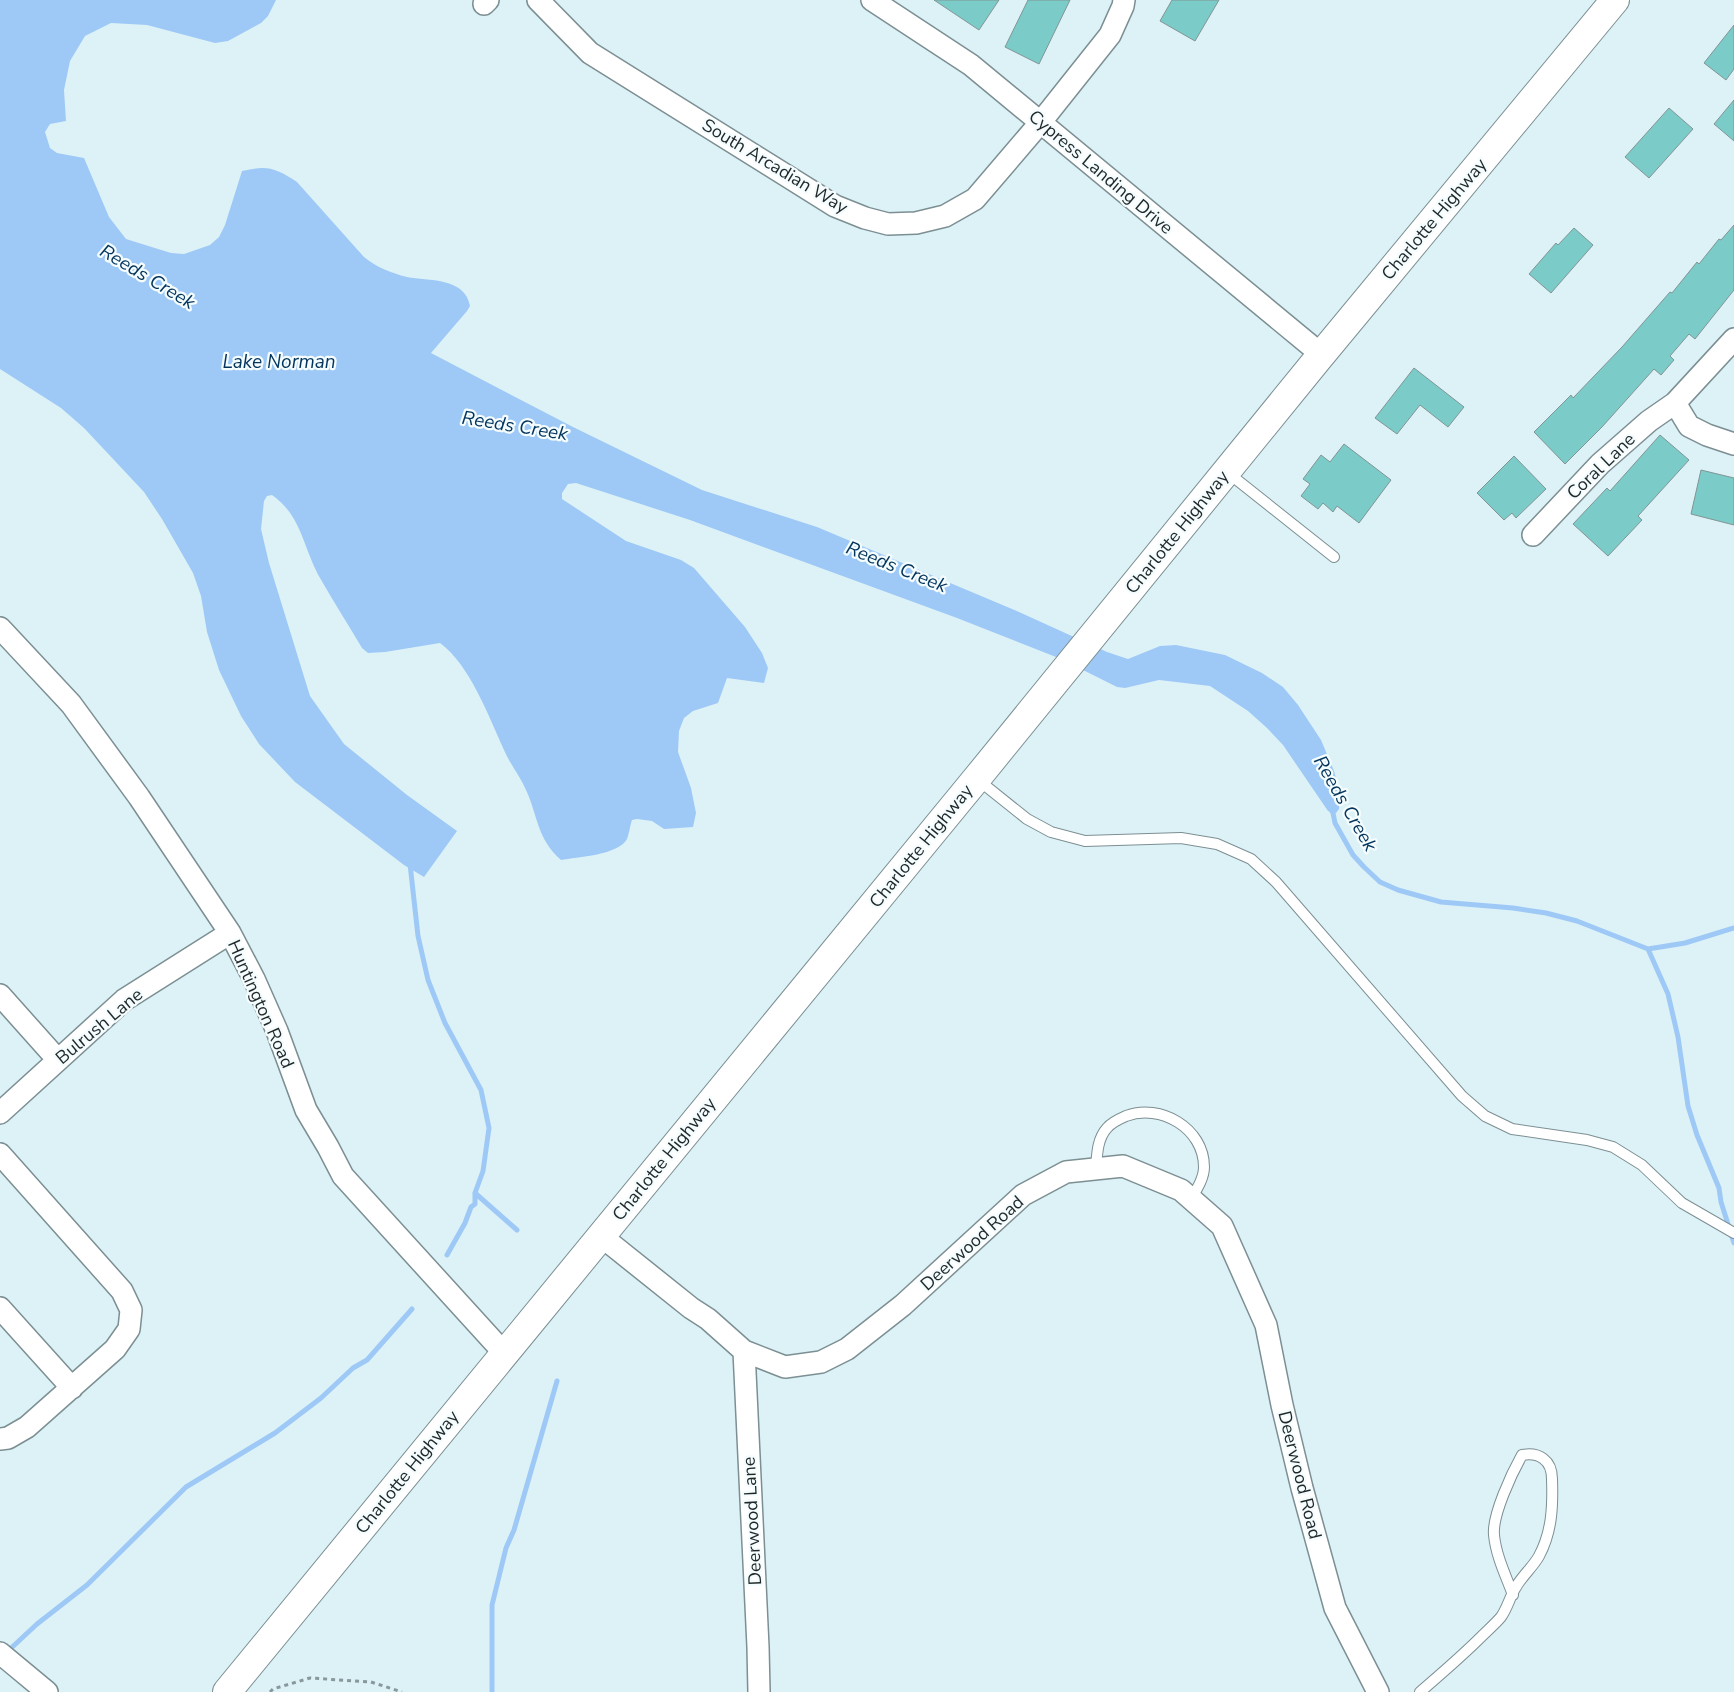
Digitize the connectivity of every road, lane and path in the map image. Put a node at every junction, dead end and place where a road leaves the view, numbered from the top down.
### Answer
1 (538, 0) edge
2 (872, 0) edge
3 (1124, 0) edge
4 (1615, 0) edge
5 (1040, 123) junction
6 (1734, 339) edge
7 (1322, 354) junction
8 (1675, 403) junction
9 (1734, 444) edge
10 (1226, 471) junction
11 (1533, 535) dead end
12 (1334, 557) dead end
13 (0, 628) edge
14 (976, 778) junction
15 (230, 933) junction
16 (0, 995) edge
17 (58, 1060) junction
18 (0, 1113) edge
19 (0, 1154) edge
20 (1096, 1169) junction
21 (1191, 1199) junction
22 (1734, 1233) edge
23 (601, 1236) junction
24 (0, 1308) edge
25 (744, 1351) junction
26 (504, 1353) junction
27 (72, 1388) junction
28 (0, 1439) edge
29 (1513, 1596) junction
30 (0, 1653) edge
31 (47, 1692) edge
32 (227, 1692) edge
33 (270, 1692) edge
34 (402, 1692) edge
35 (759, 1692) edge
36 (1378, 1692) edge
37 (1420, 1692) edge

1 - 5 street, South Arcadian Way
2 - 5 street, Cypress Landing Drive
3 - 5 street, South Arcadian Way
4 - 7 main road, Charlotte Highway
5 - 7 street, Cypress Landing Drive
6 - 8 street, Coral Lane
7 - 10 main road, Charlotte Highway
8 - 9 street
8 - 11 street, Coral Lane
10 - 12 lane
10 - 14 main road, Charlotte Highway
13 - 15 street, Huntington Road
14 - 22 lane
14 - 23 main road, Charlotte Highway
15 - 17 street, Bulrush Lane
15 - 26 street, Huntington Road
16 - 17 street
17 - 18 street, Bulrush Lane
19 - 27 street
20 - 21 street, Deerwood Road
20 - 21 lane
20 - 25 street, Deerwood Road
21 - 36 street, Deerwood Road
23 - 25 street, Deerwood Road
23 - 26 main road, Charlotte Highway
24 - 27 street
25 - 35 street, Deerwood Lane
26 - 32 main road, Charlotte Highway
27 - 28 street
29 - 29 lane
29 - 37 lane
30 - 31 street
33 - 34 path

